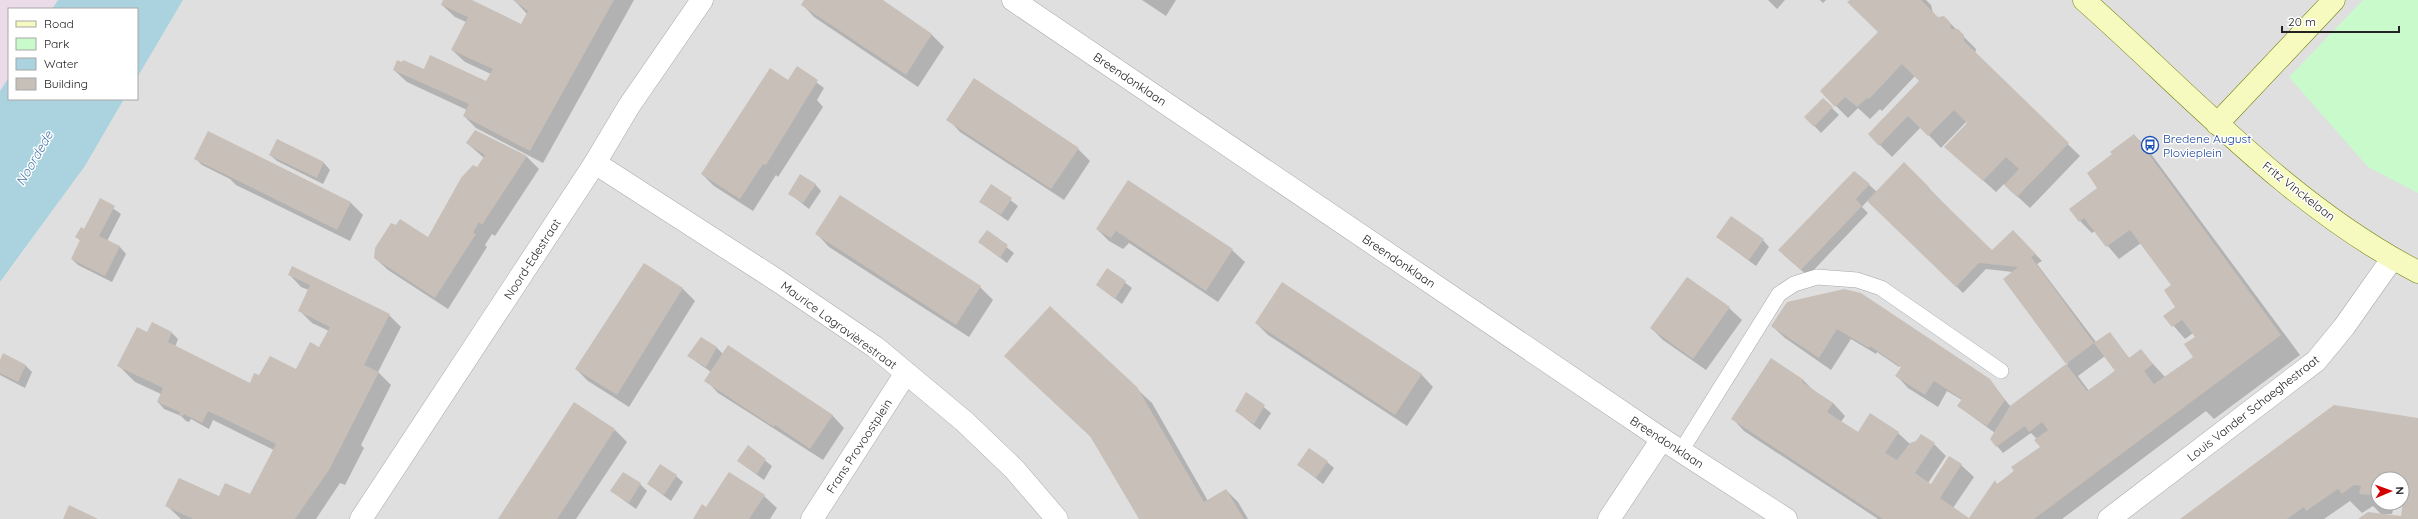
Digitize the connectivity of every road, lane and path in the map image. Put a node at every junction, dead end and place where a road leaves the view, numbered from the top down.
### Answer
1 (702, 0) edge
2 (1013, 0) edge
3 (2084, 0) edge
4 (2334, 0) edge
5 (2217, 124) junction
6 (595, 163) junction
7 (2392, 258) junction
8 (2418, 272) edge
9 (2000, 371) dead end
10 (906, 373) junction
11 (1662, 439) junction
12 (1681, 452) junction
13 (361, 519) edge
14 (812, 519) edge
15 (1057, 519) edge
16 (1609, 519) edge
17 (1786, 519) edge
18 (2109, 519) edge

1 - 6 street, Noord-Edestraat
2 - 11 street, Breendonklaan
3 - 5 street, Fritz Vinckelaan
4 - 5 street
5 - 7 street, Fritz Vinckelaan
6 - 10 street, Maurice Lagravièrestraat
6 - 13 street, Noord-Edestraat
7 - 8 street, Fritz Vinckelaan
7 - 18 street, Louis Vander Schaeghestraat
9 - 12 lane
10 - 14 street, Frans Provoostplein
10 - 15 street, Maurice Lagravièrestraat
11 - 12 street, Breendonklaan
11 - 16 street
12 - 17 street, Breendonklaan

